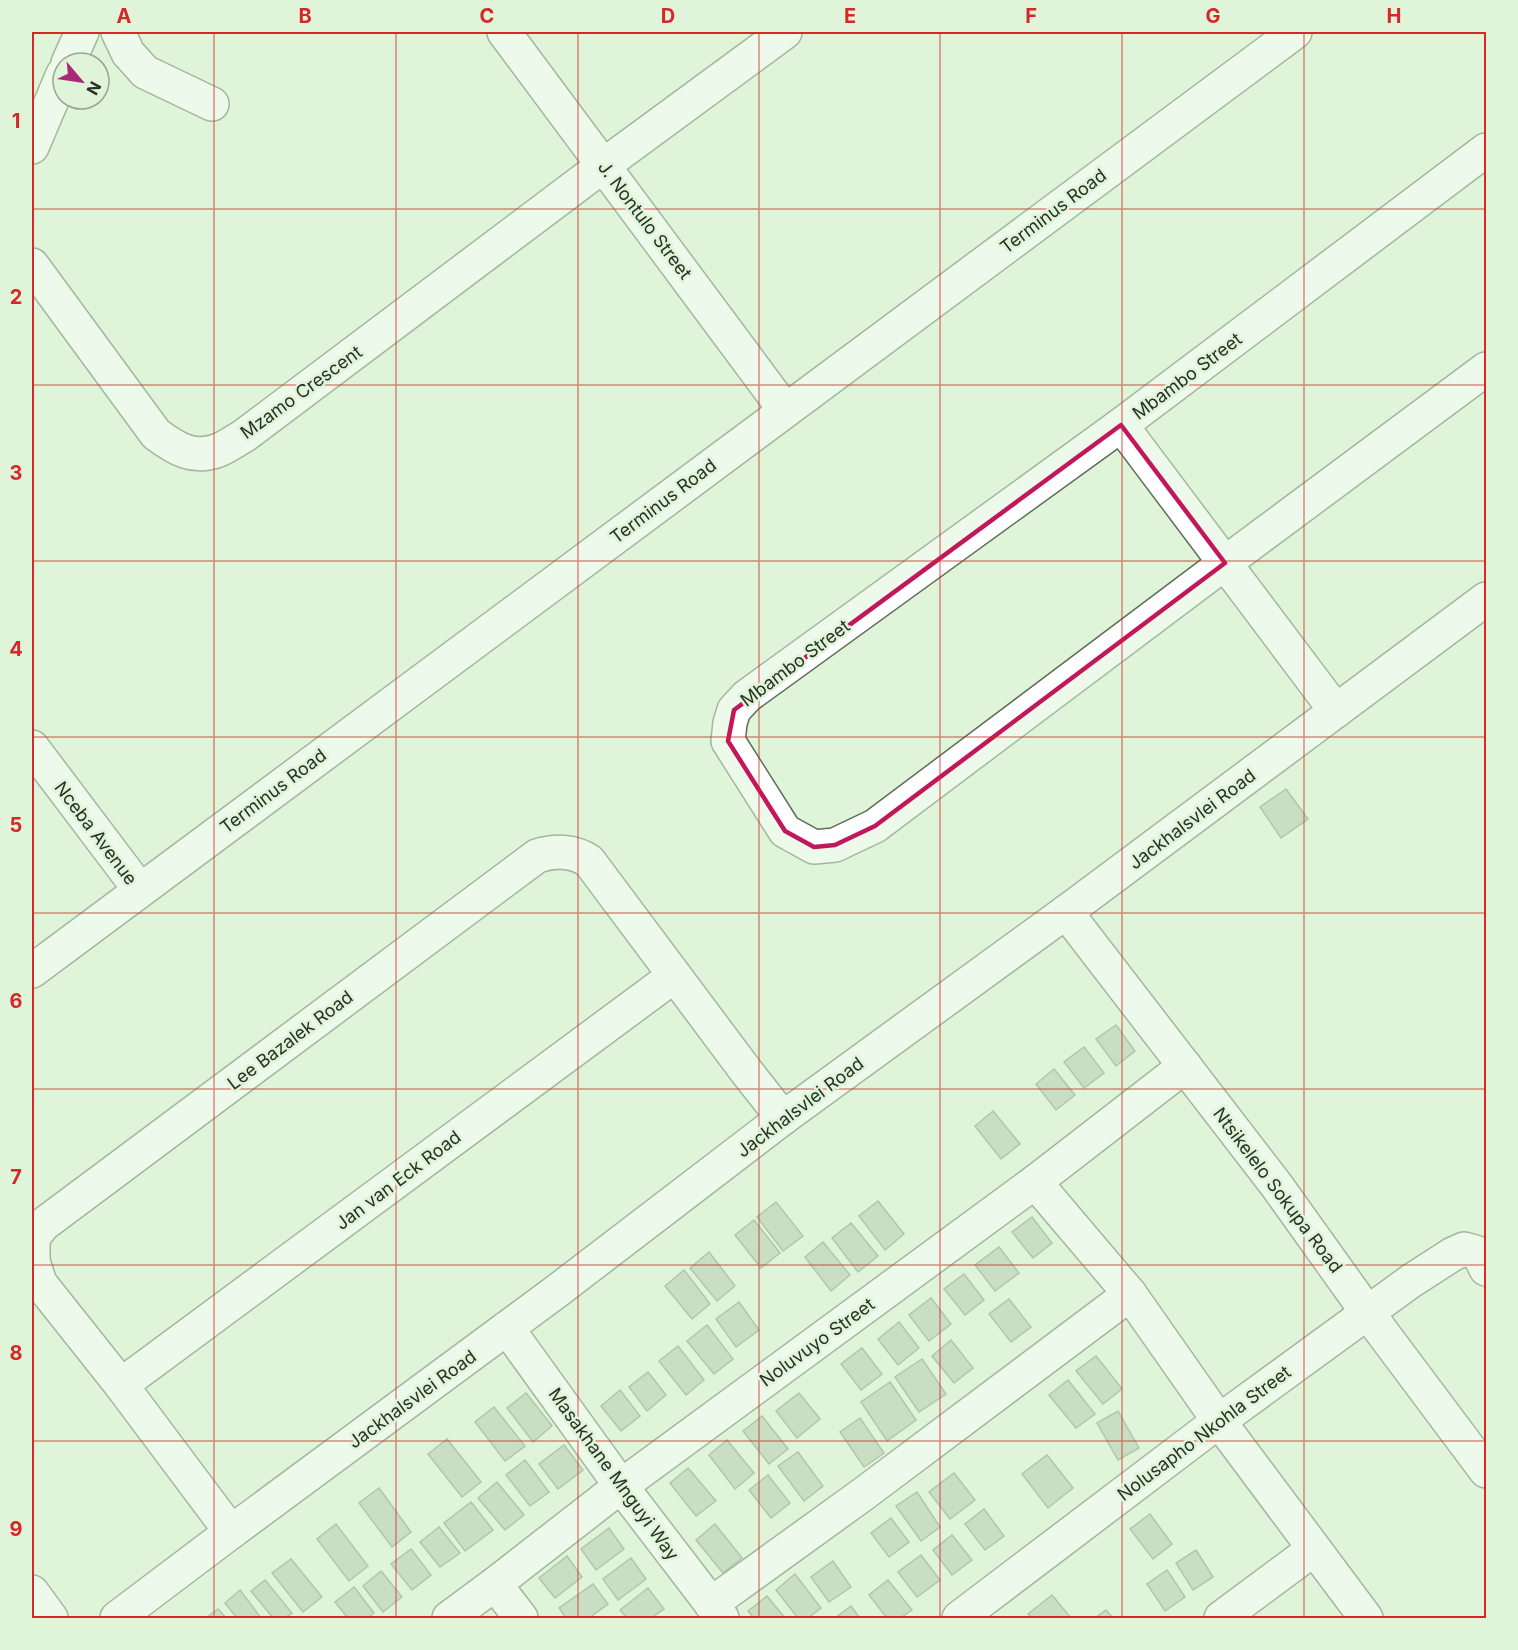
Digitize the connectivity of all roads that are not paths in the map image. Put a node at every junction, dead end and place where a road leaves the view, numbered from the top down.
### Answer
1 (82, 32) edge
2 (118, 32) edge
3 (504, 32) edge
4 (785, 32) edge
5 (1295, 32) edge
6 (73, 51) edge
7 (51, 102) edge
8 (212, 104) dead end
9 (32, 147) edge
10 (1486, 150) edge
11 (603, 165) junction
12 (32, 265) edge
13 (1486, 369) edge
14 (785, 410) junction
15 (1121, 425) junction
16 (1225, 563) junction
17 (1486, 599) edge
18 (1336, 711) junction
19 (32, 747) edge
20 (140, 890) junction
21 (1066, 912) junction
22 (32, 970) edge
23 (674, 976) junction
24 (1185, 1066) junction
25 (783, 1118) junction
26 (1035, 1182) junction
27 (1486, 1269) edge
28 (1130, 1294) junction
29 (1367, 1312) junction
30 (507, 1328) junction
31 (121, 1385) junction
32 (1219, 1421) junction
33 (1486, 1471) edge
34 (621, 1486) junction
35 (231, 1532) junction
36 (1314, 1549) junction
37 (495, 1584) junction
38 (32, 1592) edge
39 (716, 1611) edge
40 (51, 1618) edge
41 (117, 1618) edge
42 (450, 1618) edge
43 (521, 1618) edge
44 (959, 1618) edge
45 (1221, 1618) edge
46 (1366, 1618) edge

1 - 6 street
2 - 8 street
3 - 11 street, J. Nontulo Street
4 - 11 street, Mzamo Crescent
5 - 14 street, Terminus Road
7 - 9 street
10 - 15 street, Mbambo Street
11 - 12 street, Mzamo Crescent
11 - 14 street, J. Nontulo Street
13 - 16 street, Mbambo Street
14 - 20 street, Terminus Road
15 - 16 street
15 - 16 street, Mbambo Street
16 - 18 street
17 - 18 street, Jackhalsvlei Road
18 - 21 street, Jackhalsvlei Road
19 - 20 street, Nceba Avenue
20 - 22 street, Terminus Road
21 - 24 street, Ntsikelelo Sokupa Road
21 - 25 street, Jackhalsvlei Road
23 - 25 street, Lee Bazalek Road
23 - 31 street, Jan van Eck Road
23 - 31 street, Lee Bazalek Road
24 - 26 street, Noluvuyo Street
24 - 29 street, Ntsikelelo Sokupa Road
25 - 30 street, Jackhalsvlei Road
26 - 28 street
26 - 34 street, Noluvuyo Street
27 - 29 street, Nolusapho Nkohla Street
28 - 32 street
28 - 39 street
29 - 32 street, Nolusapho Nkohla Street
29 - 33 street, Ntsikelelo Sokupa Road
30 - 34 street, Masakhane Mnguyi Way
30 - 35 street, Jackhalsvlei Road
31 - 35 street, Lee Bazalek Road
32 - 36 street
32 - 44 street, Nolusapho Nkohla Street
34 - 37 street, Noluvuyo Street
34 - 39 street, Masakhane Mnguyi Way
35 - 41 street, Jackhalsvlei Road
36 - 45 street
36 - 46 street
37 - 42 street, Noluvuyo Street
37 - 43 street
38 - 40 street

